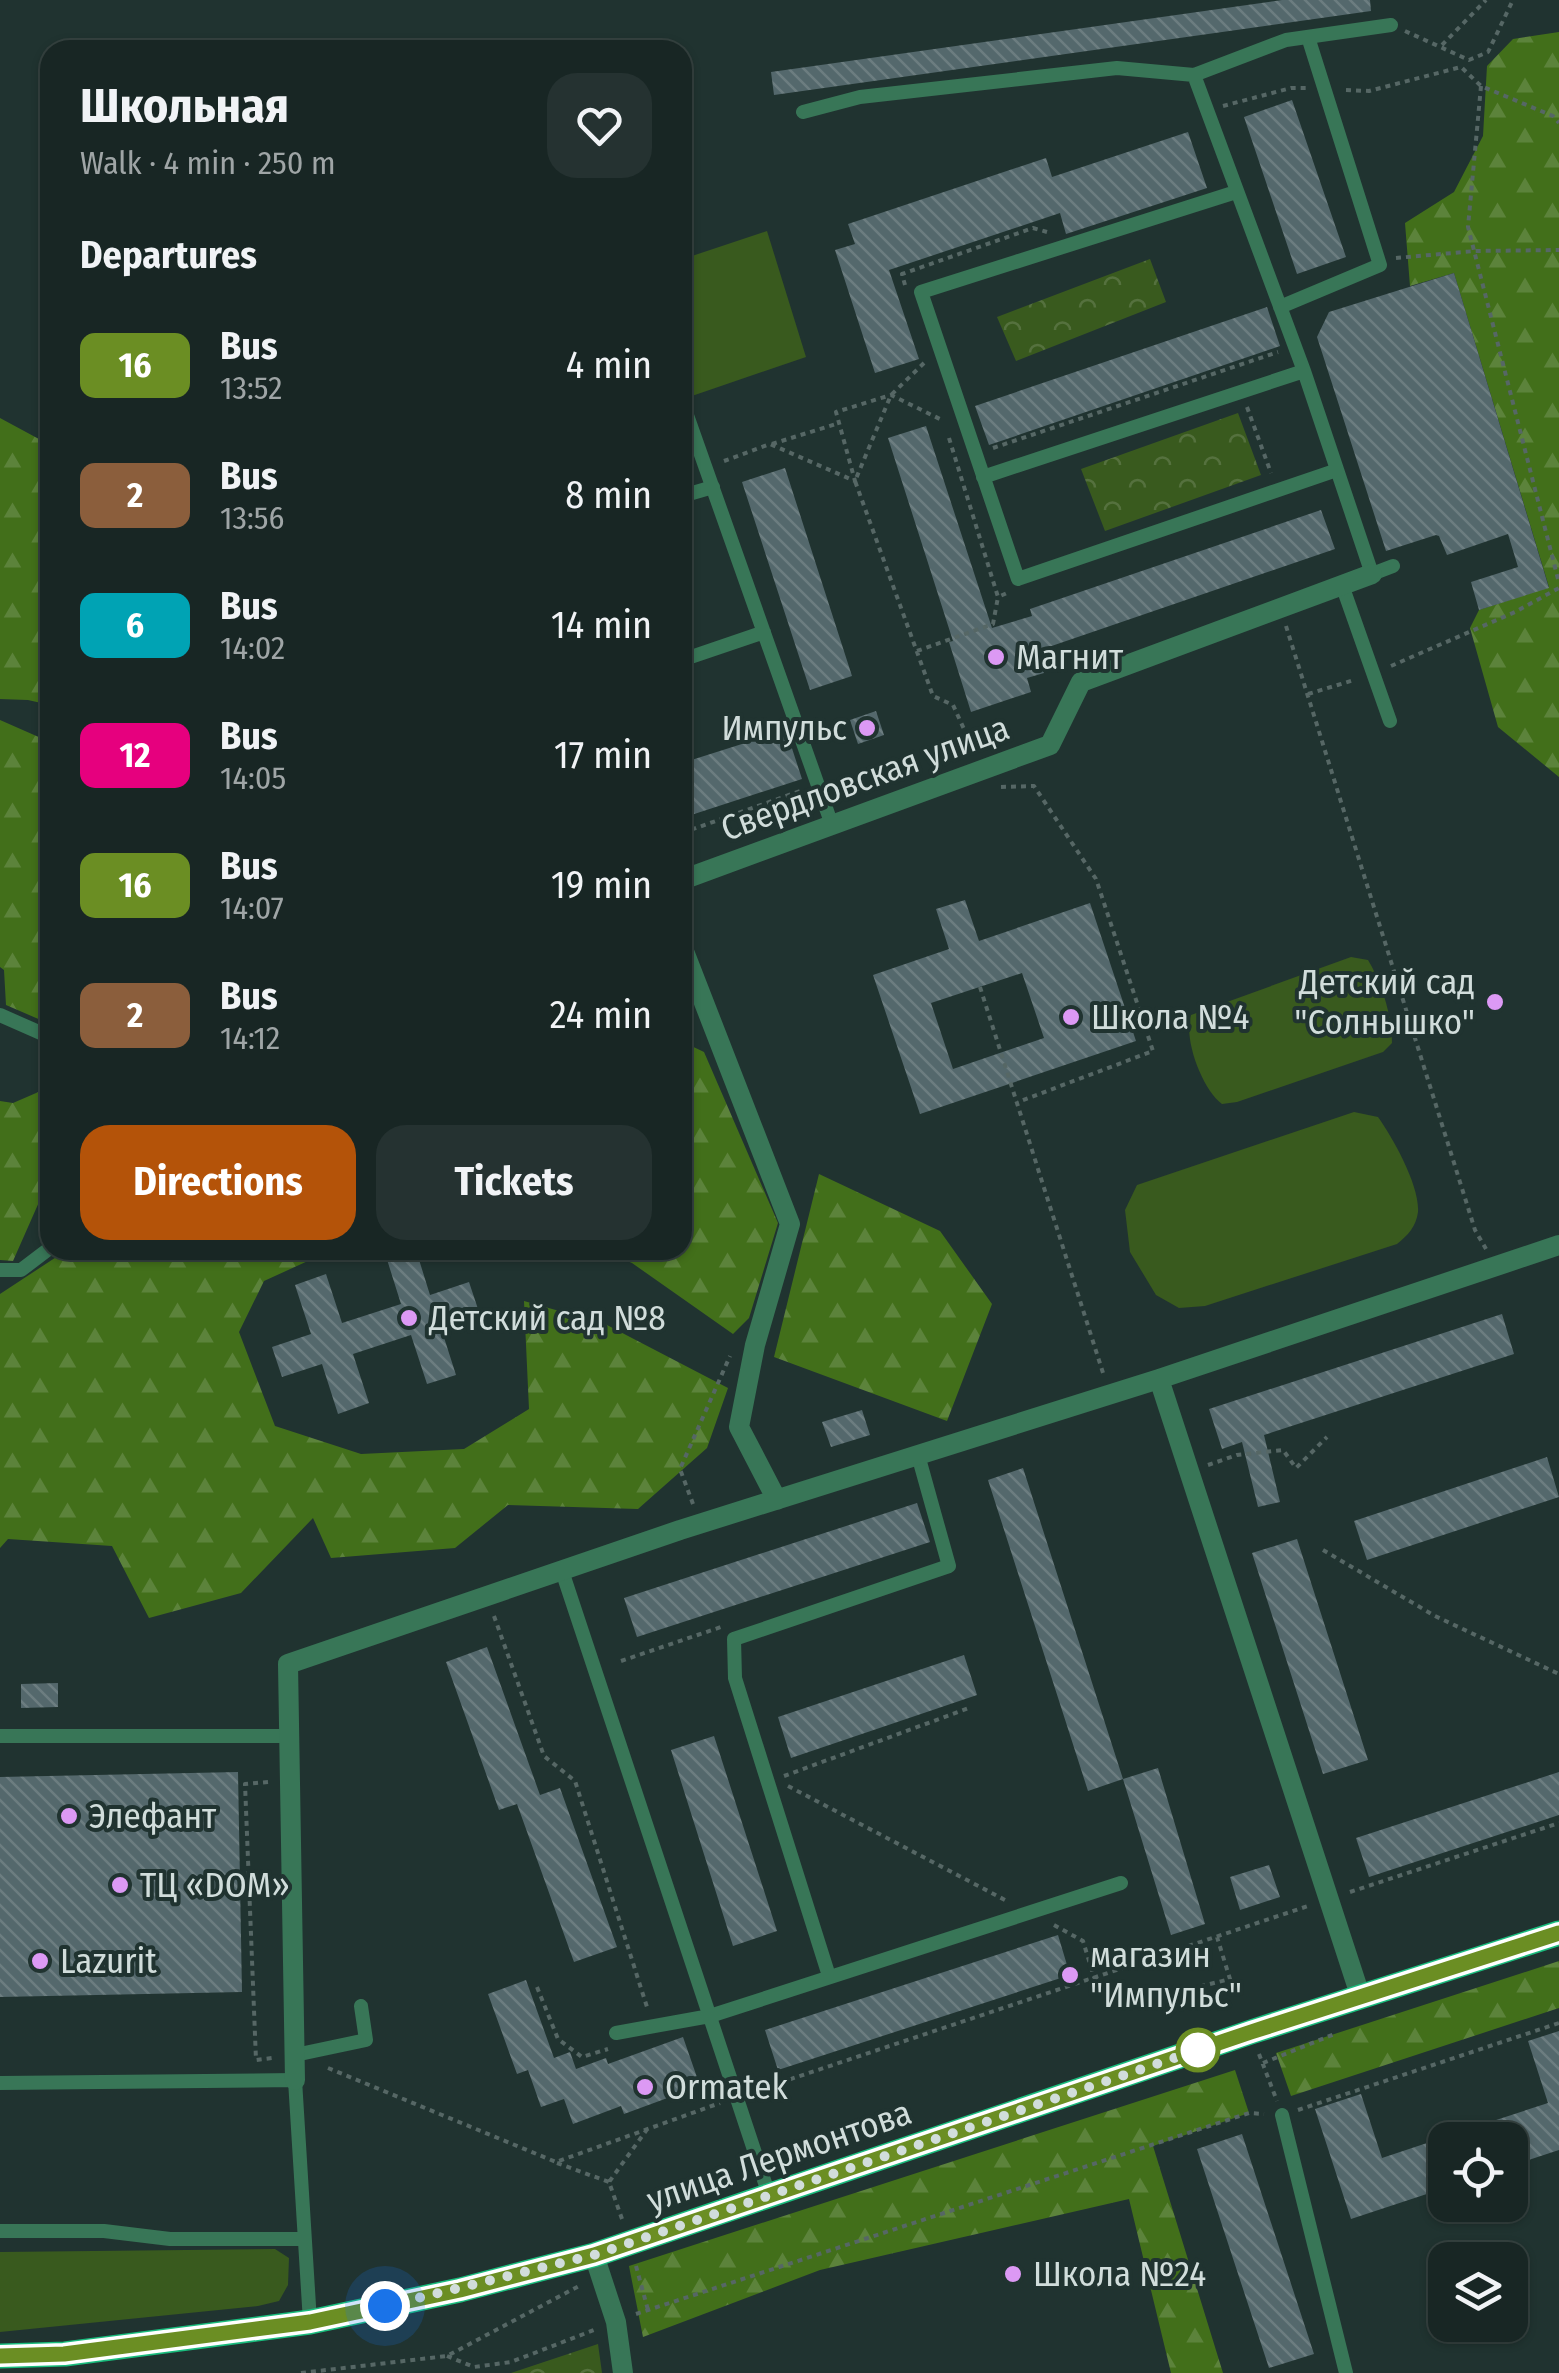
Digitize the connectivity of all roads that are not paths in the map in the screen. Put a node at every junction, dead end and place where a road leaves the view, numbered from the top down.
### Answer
1 (1391, 25) road end
2 (1308, 37) junction
3 (1194, 75) junction
4 (803, 112) dead end
5 (1236, 192) junction
6 (1280, 307) junction
7 (1304, 371) junction
8 (692, 429) edge
9 (1337, 470) junction
10 (983, 477) junction
11 (713, 487) junction
12 (692, 493) edge
13 (1393, 566) dead end
14 (1372, 574) junction
15 (1342, 585) junction
16 (764, 632) junction
17 (692, 657) edge
18 (1390, 721) dead end
19 (832, 825) junction
20 (692, 876) edge
21 (692, 972) edge
22 (0, 1015) edge
23 (40, 1033) edge
24 (1559, 1245) edge
25 (40, 1256) edge
26 (0, 1270) edge
27 (1158, 1378) junction
28 (918, 1455) junction
29 (777, 1500) junction
30 (562, 1571) junction
31 (0, 1736) edge
32 (289, 1736) junction
33 (1120, 1883) dead end
34 (1559, 1933) edge
35 (828, 1976) junction
36 (1360, 1998) junction
37 (361, 2006) dead end
38 (710, 2016) junction
39 (617, 2040) road end
40 (294, 2055) junction
41 (295, 2080) junction
42 (0, 2083) edge
43 (1282, 2115) road end
44 (770, 2196) junction
45 (0, 2231) edge
46 (302, 2239) junction
47 (597, 2264) junction
48 (310, 2322) junction
49 (0, 2356) edge
50 (623, 2373) edge
51 (1346, 2373) edge

1 - 2 lane
2 - 3 lane
2 - 6 lane
3 - 4 lane
3 - 5 lane
5 - 6 lane
5 - 10 lane
6 - 7 lane
7 - 9 lane
7 - 10 lane
8 - 11 lane
9 - 10 lane
9 - 14 lane
11 - 12 lane
11 - 16 lane
13 - 14 lane
14 - 15 street, Свердловская улица
15 - 18 lane
15 - 19 street, Свердловская улица
16 - 17 lane
16 - 19 lane
19 - 20 street, Свердловская улица
21 - 29 street
22 - 23 lane
24 - 27 street
25 - 26 lane
27 - 28 street
27 - 36 street
28 - 29 street
28 - 35 lane
29 - 30 street
30 - 32 street
30 - 38 lane
31 - 32 lane
32 - 40 street
33 - 35 lane
34 - 36 main road, улица Лермонтова
35 - 38 lane
36 - 44 main road, улица Лермонтова
37 - 40 lane
38 - 39 lane
38 - 44 lane
40 - 41 street
41 - 42 lane
41 - 46 lane
43 - 51 lane
44 - 47 main road, улица Лермонтова
45 - 46 lane
46 - 48 lane
47 - 48 main road, улица Лермонтова
47 - 50 street
48 - 49 main road, улица Лермонтова

